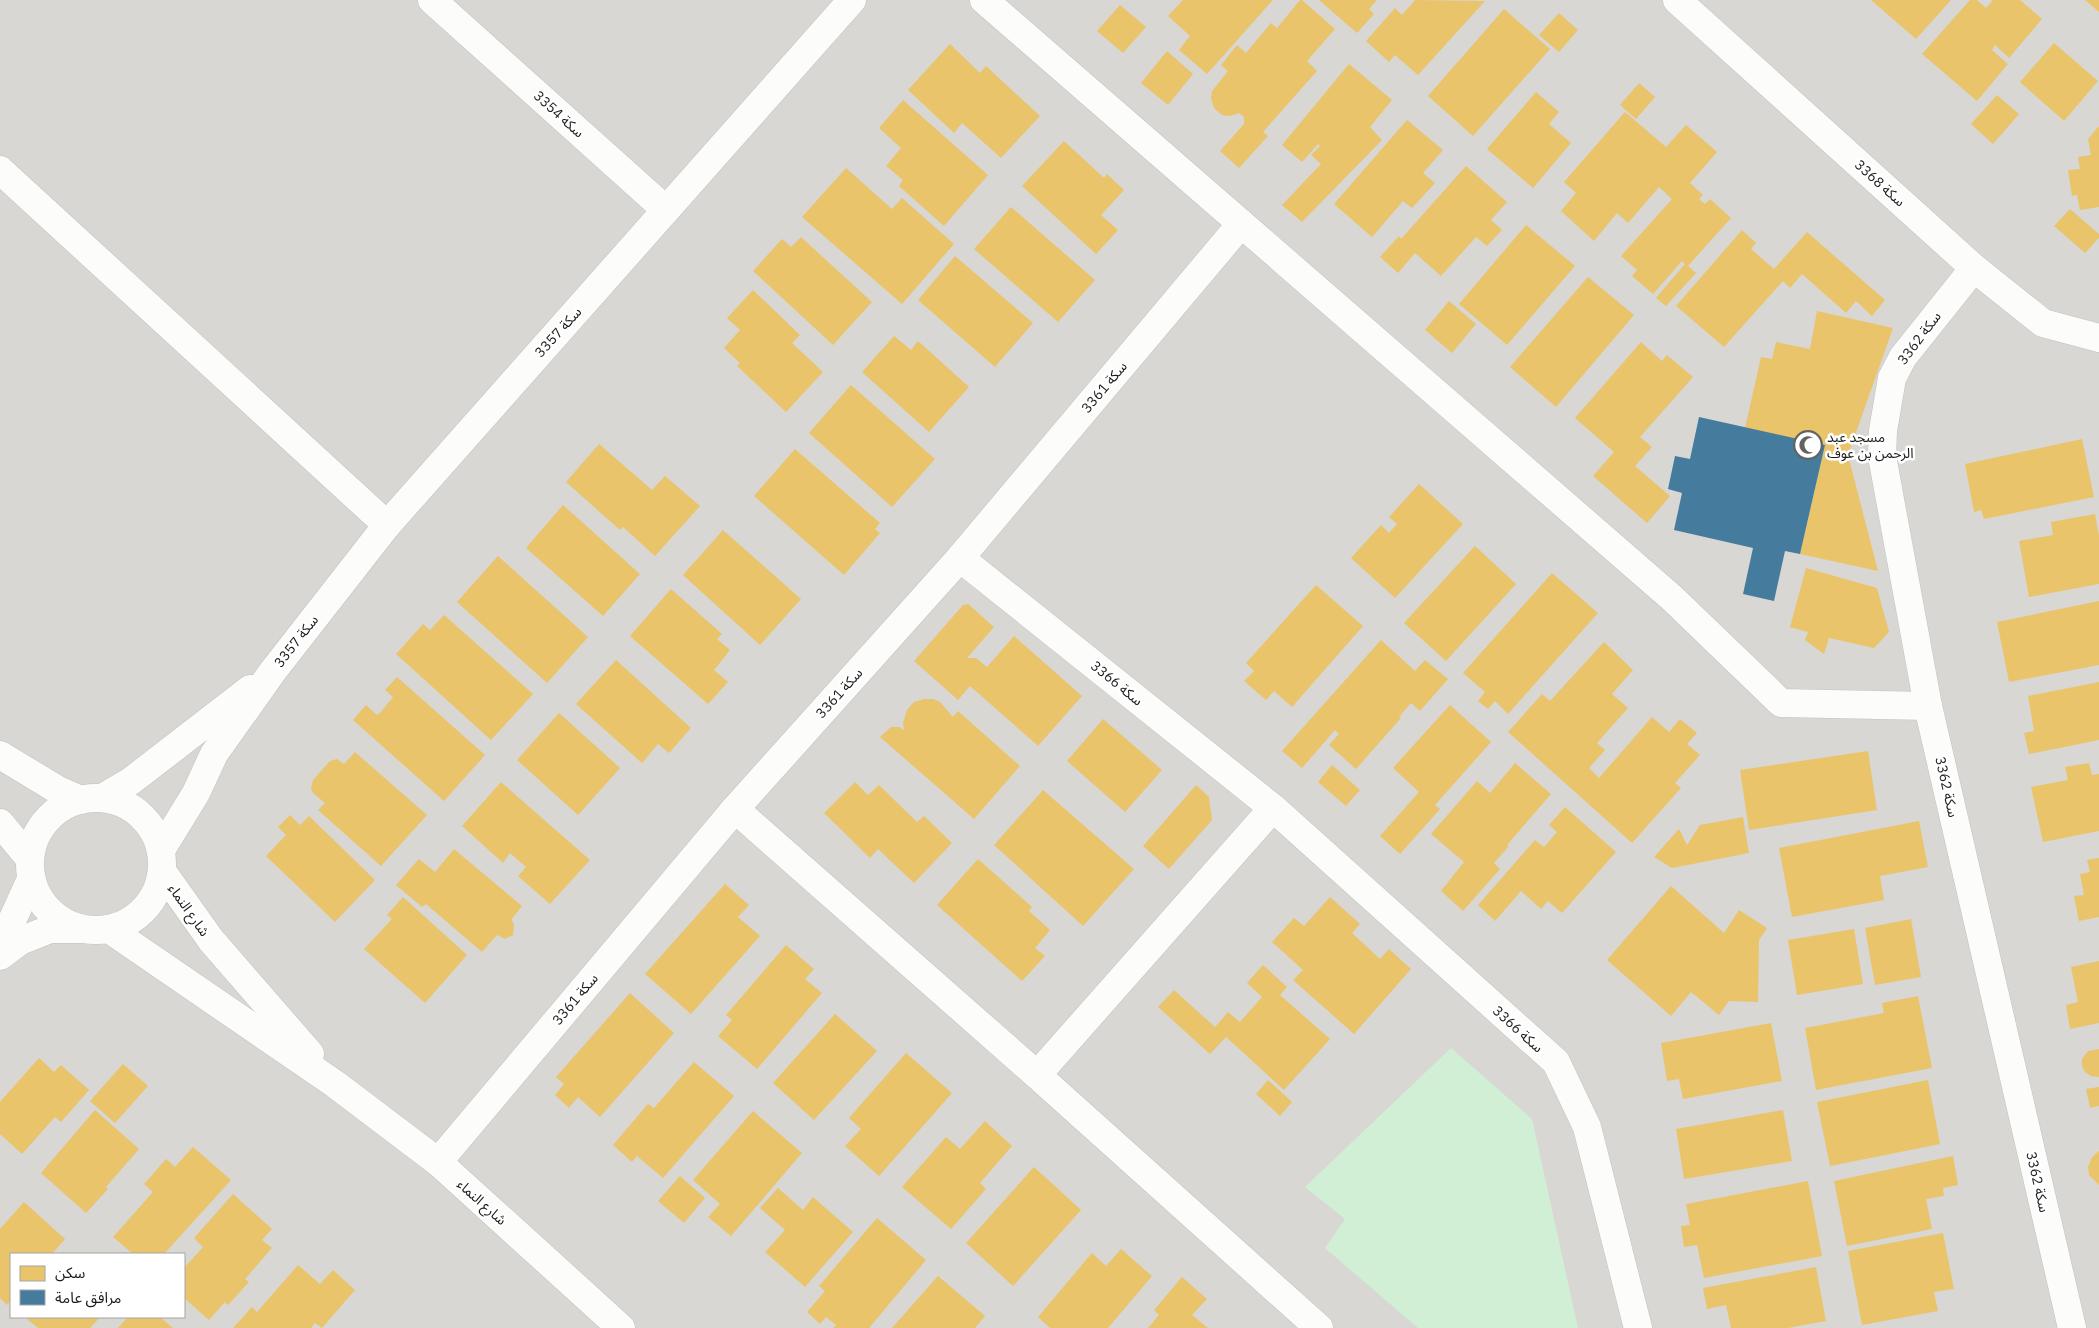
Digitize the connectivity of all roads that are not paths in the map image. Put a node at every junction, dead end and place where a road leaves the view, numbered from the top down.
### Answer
1 (852, 0) edge
2 (984, 0) edge
3 (1677, 0) edge
4 (450, 6) edge
5 (0, 170) edge
6 (666, 210) junction
7 (1241, 224) junction
8 (1974, 268) junction
9 (2099, 338) edge
10 (387, 525) junction
11 (960, 558) junction
12 (273, 671) junction
13 (1928, 706) junction
14 (0, 755) edge
15 (91, 799) junction
16 (1273, 808) junction
17 (735, 809) junction
18 (0, 822) edge
19 (161, 861) junction
20 (30, 869) junction
21 (99, 929) junction
22 (0, 947) edge
23 (0, 956) edge
24 (1037, 1075) junction
25 (335, 1084) junction
26 (438, 1162) junction
27 (621, 1328) edge
28 (1319, 1328) edge
29 (1638, 1328) edge
30 (2072, 1328) edge

1 - 6 street, سكة 3357
2 - 7 street
3 - 8 street, سكة 3368
4 - 6 street, سكة 3354
5 - 10 street
6 - 10 street, سكة 3357
7 - 11 street, سكة 3361
7 - 13 street
8 - 9 street, سكة 3368
8 - 13 street, سكة 3362
10 - 12 street, سكة 3357
11 - 16 street, سكة 3366
11 - 17 street, سكة 3361
12 - 15 street, سكة 3357
12 - 19 street, سكة 3357
13 - 30 street, سكة 3362
14 - 15 street
15 - 19 street
15 - 20 street
16 - 24 street
16 - 29 street, سكة 3366
17 - 24 street
17 - 26 street, سكة 3361
18 - 20 street
19 - 21 street
19 - 25 street, شارع النماء
20 - 21 street
20 - 22 street
21 - 23 street
21 - 25 street, شارع النماء
24 - 28 street
25 - 26 street, شارع النماء
26 - 27 street, شارع النماء

